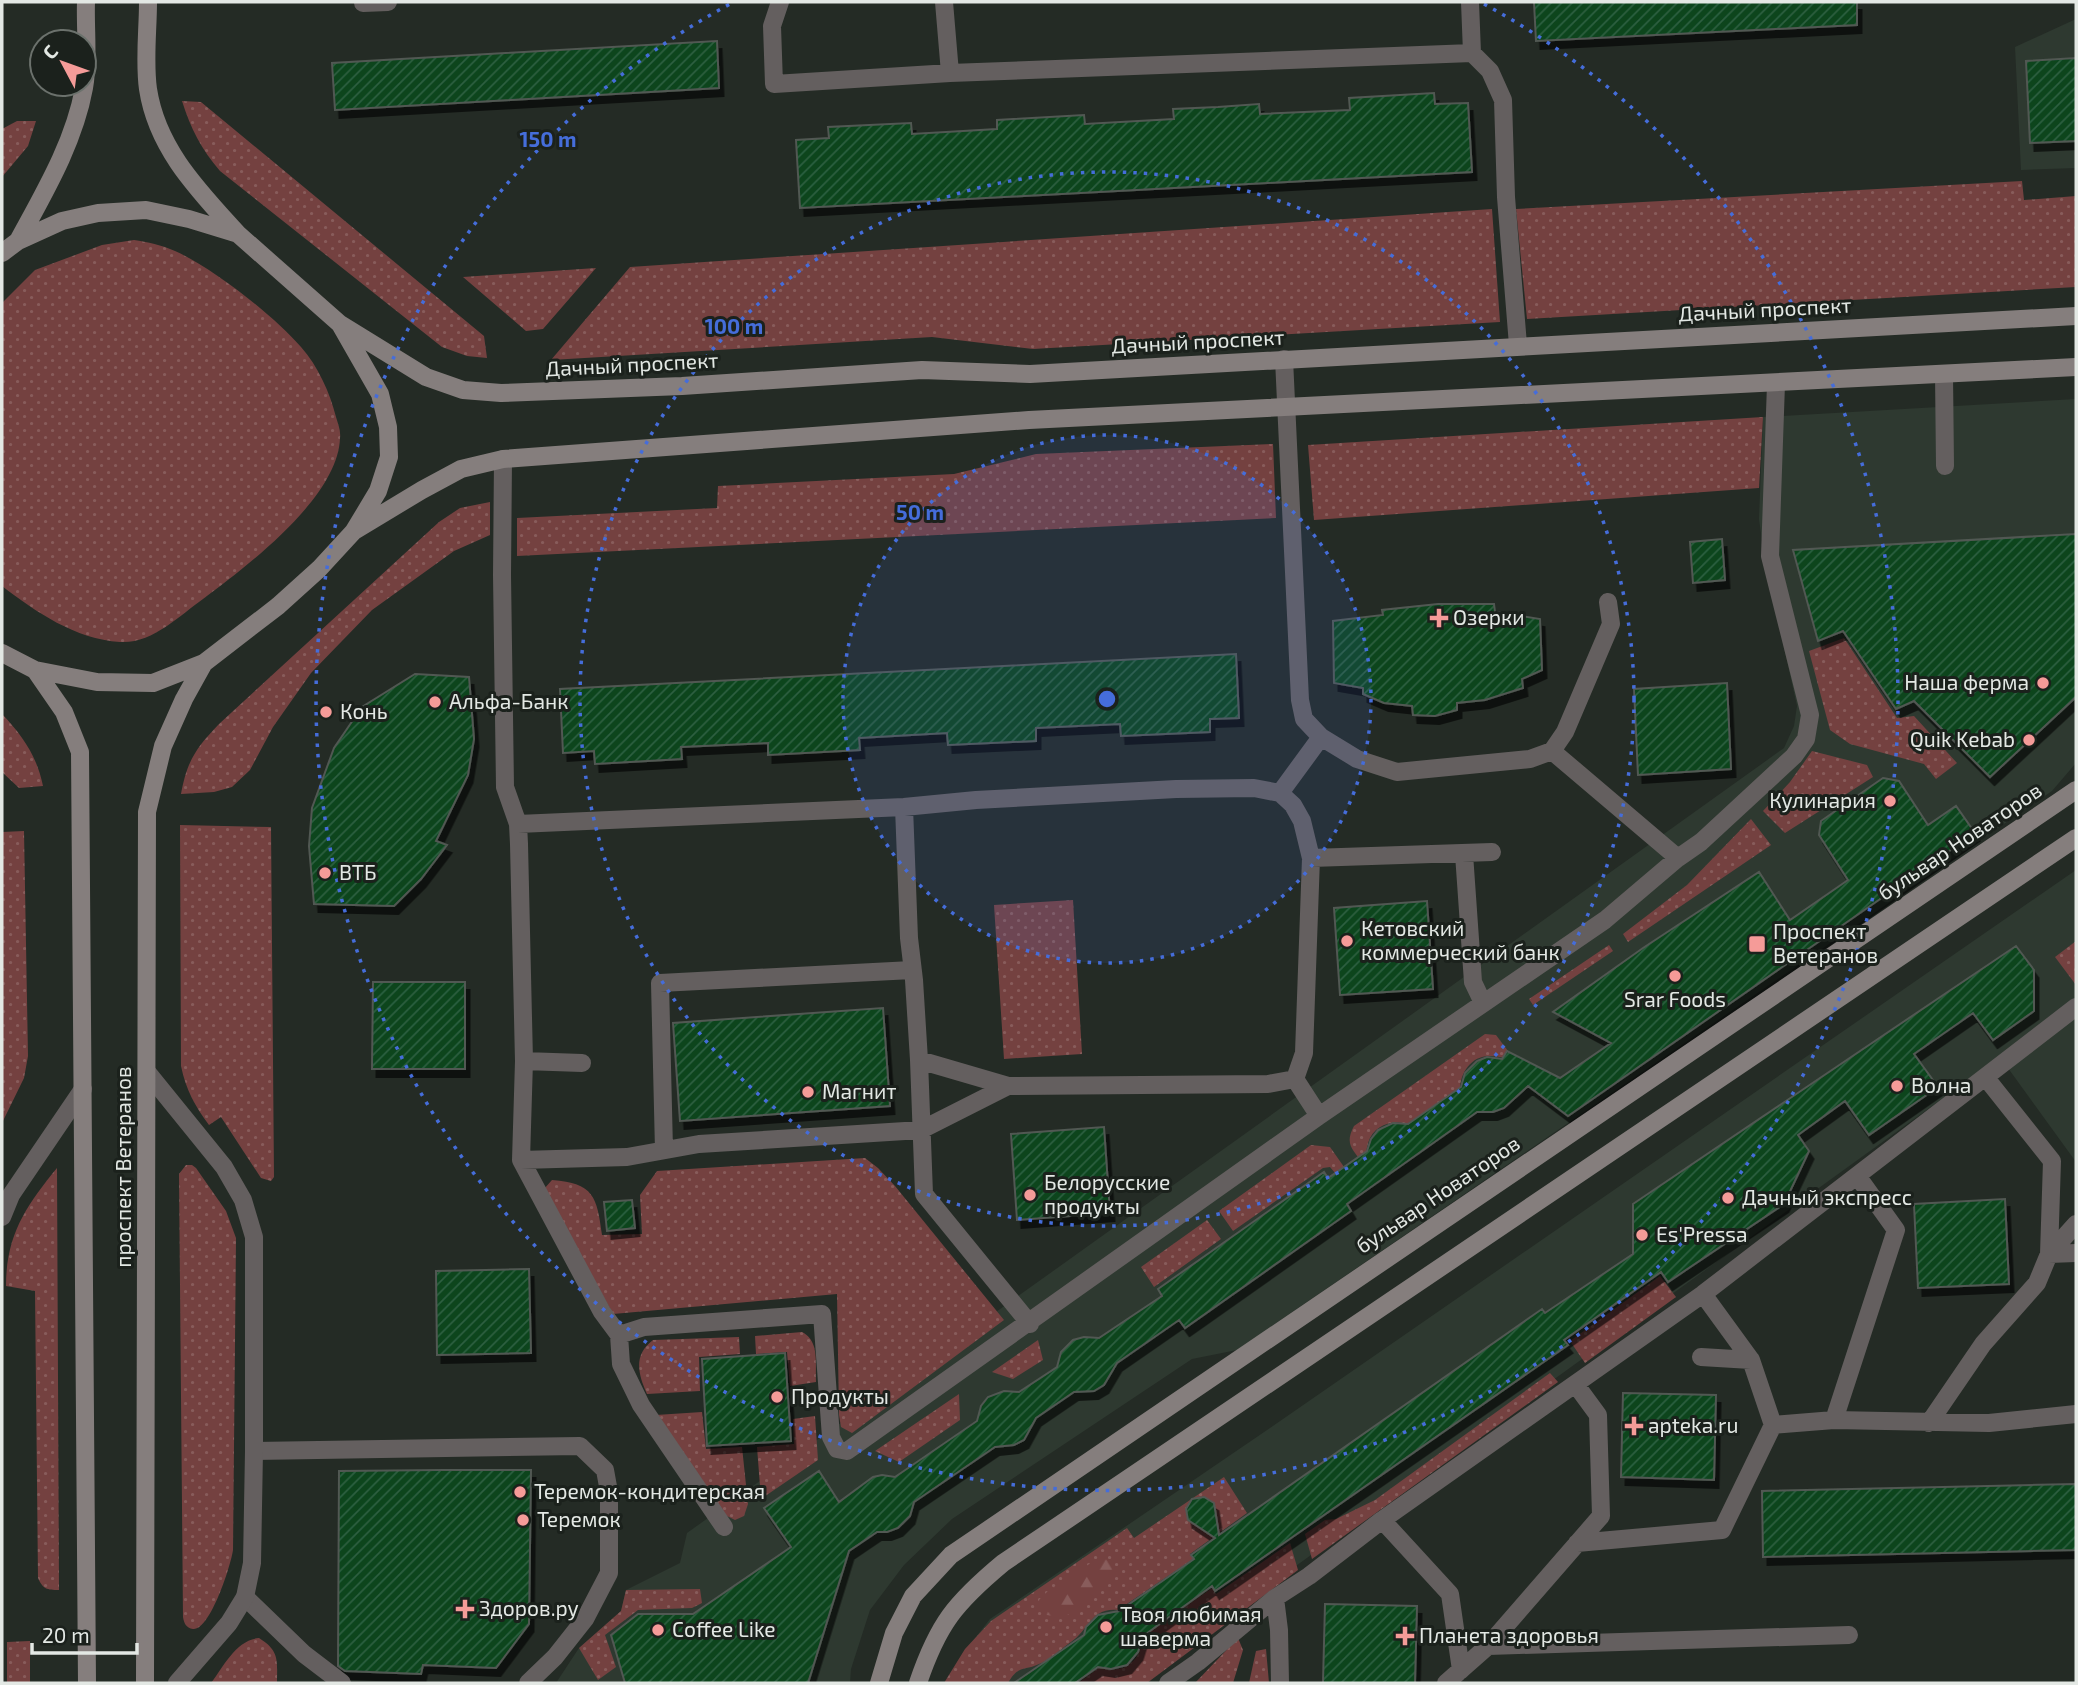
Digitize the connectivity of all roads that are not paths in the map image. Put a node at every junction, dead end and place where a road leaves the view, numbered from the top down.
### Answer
1 (86, 2) edge
2 (148, 2) edge
3 (388, 2) edge
4 (780, 2) edge
5 (944, 2) edge
6 (1470, 2) edge
7 (363, 3) edge
8 (1472, 53) junction
9 (950, 73) junction
10 (237, 234) junction
11 (18, 241) junction
12 (2, 253) edge
13 (2076, 316) edge
14 (340, 324) junction
15 (1518, 345) junction
16 (1284, 359) junction
17 (2076, 368) edge
18 (1944, 374) junction
19 (1776, 384) junction
20 (1287, 407) junction
21 (503, 458) junction
22 (1945, 466) dead end
23 (354, 531) junction
24 (1608, 602) dead end
25 (2, 653) edge
26 (204, 663) junction
27 (35, 670) junction
28 (1321, 737) junction
29 (1552, 751) junction
30 (2076, 790) edge
31 (1280, 793) junction
32 (904, 807) junction
33 (518, 824) junction
34 (2076, 838) edge
35 (1492, 852) dead end
36 (1464, 854) junction
37 (1311, 858) junction
38 (1678, 858) junction
39 (912, 970) junction
40 (1483, 1003) junction
41 (2076, 1007) edge
42 (919, 1060) junction
43 (524, 1061) junction
44 (582, 1063) dead end
45 (147, 1072) junction
46 (1986, 1078) junction
47 (1295, 1079) junction
48 (1008, 1086) junction
49 (83, 1089) junction
50 (1319, 1116) junction
51 (921, 1129) junction
52 (664, 1150) junction
53 (521, 1160) junction
54 (1858, 1177) junction
55 (2, 1217) edge
56 (2076, 1224) edge
57 (2076, 1253) edge
58 (2049, 1254) junction
59 (1703, 1294) junction
60 (1030, 1324) junction
61 (619, 1335) junction
62 (1701, 1357) dead end
63 (1751, 1360) junction
64 (1576, 1385) junction
65 (2076, 1414) edge
66 (1834, 1420) junction
67 (1928, 1423) junction
68 (1773, 1425) junction
69 (254, 1451) junction
70 (1381, 1520) junction
71 (724, 1528) dead end
72 (1577, 1543) junction
73 (245, 1597) junction
74 (1275, 1598) junction
75 (1849, 1635) dead end
76 (1488, 1646) junction
77 (1461, 1670) junction
78 (87, 1683) edge
79 (145, 1683) edge
80 (177, 1683) edge
81 (342, 1683) edge
82 (528, 1683) edge
83 (879, 1683) edge
84 (918, 1683) edge
85 (1168, 1683) edge
86 (1280, 1683) edge
87 (1446, 1683) edge

1 - 11 main road
2 - 10 main road
3 - 7 street
4 - 9 street
5 - 9 street
6 - 8 street
8 - 9 street
8 - 15 street
10 - 11 main road
10 - 14 main road
11 - 12 main road
13 - 15 main road, Дачный проспект
14 - 16 main road, Дачный проспект
14 - 23 main road
15 - 16 main road, Дачный проспект
16 - 20 street
17 - 18 main road
18 - 19 main road
18 - 22 street
19 - 20 main road
19 - 38 street
20 - 21 main road
20 - 28 street
21 - 23 main road
21 - 33 street
23 - 26 main road
24 - 29 street
25 - 27 main road
26 - 27 main road
26 - 45 main road, проспект Ветеранов
27 - 49 main road, проспект Ветеранов
28 - 29 street
28 - 31 street
29 - 38 street
30 - 83 main road, бульвар Новаторов
31 - 32 street
31 - 37 street
32 - 33 street
32 - 39 street
33 - 43 street
34 - 84 main road
35 - 36 street
36 - 37 street
36 - 40 street
37 - 47 street
38 - 40 street
39 - 42 street
39 - 52 street
40 - 50 street
41 - 46 street
42 - 48 street
42 - 51 street
43 - 44 street
43 - 53 street
45 - 69 street
45 - 79 main road, проспект Ветеранов
46 - 54 street
46 - 58 street
47 - 48 street
47 - 50 street
48 - 51 street
49 - 55 street
49 - 78 main road, проспект Ветеранов
50 - 60 street
51 - 52 street
51 - 60 street
52 - 53 street
53 - 61 street
54 - 59 street
54 - 66 street
56 - 58 street
57 - 58 street
58 - 67 street
59 - 63 street
59 - 64 street
60 - 61 street
61 - 71 street
62 - 63 street
63 - 68 street
64 - 70 street
64 - 72 street
65 - 67 street
66 - 67 street
66 - 68 street
68 - 72 street
69 - 73 street
69 - 82 street
70 - 74 street
70 - 77 street
72 - 76 street
73 - 80 street
73 - 81 street
74 - 85 street
74 - 86 street
75 - 76 street
76 - 77 street
77 - 87 street

